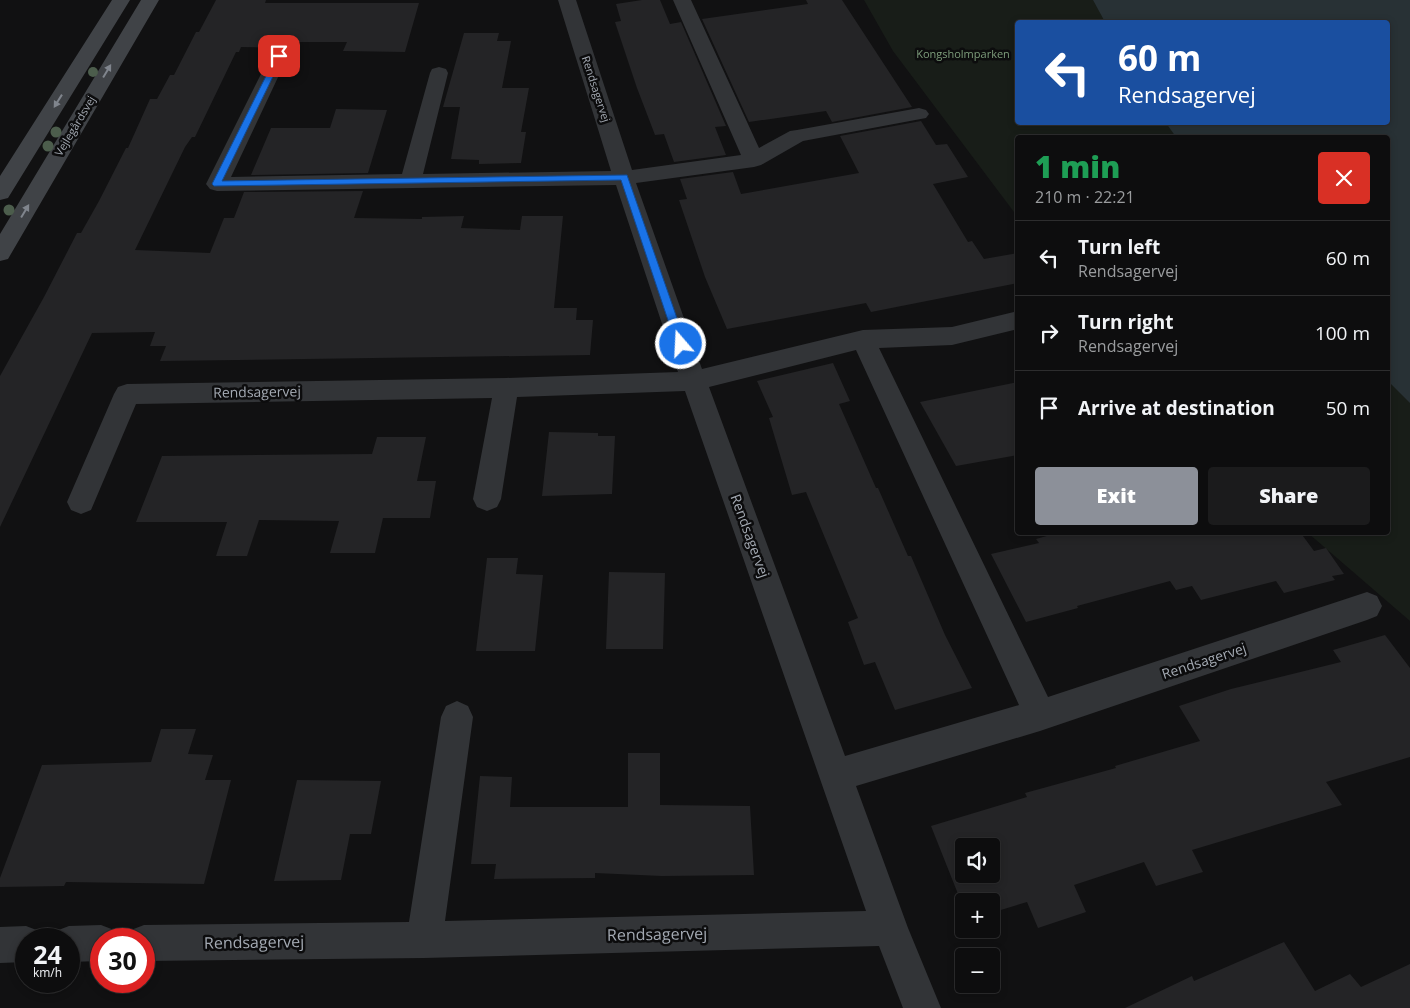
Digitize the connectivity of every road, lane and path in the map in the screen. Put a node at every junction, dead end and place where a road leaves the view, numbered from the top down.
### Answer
1 (121, 0) edge
2 (150, 0) edge
3 (568, 0) edge
4 (682, 0) edge
5 (279, 56) dead end
6 (438, 72) dead end
7 (919, 114) dead end
8 (754, 160) junction
9 (624, 178) junction
10 (411, 180) junction
11 (0, 193) edge
12 (0, 253) edge
13 (1015, 321) edge
14 (864, 339) junction
15 (694, 381) junction
16 (506, 388) junction
17 (487, 499) dead end
18 (81, 502) dead end
19 (1367, 606) dead end
20 (1040, 715) junction
21 (457, 717) dead end
22 (837, 775) junction
23 (890, 928) junction
24 (424, 940) junction
25 (155, 943) edge
26 (15, 944) edge
27 (0, 945) edge
28 (922, 1008) edge

1 -> 11 street
12 -> 2 street, Vejlegårdsvej
3 - 9 street, Rendsagervej
4 - 8 street
5 - 10 street
6 - 10 street
7 - 8 street
8 - 9 street
9 - 10 street
9 - 15 street, Rendsagervej
13 - 14 street, Rendsagervej
14 - 15 street, Rendsagervej
14 - 20 street
15 - 16 street, Rendsagervej
15 - 22 street, Rendsagervej
16 - 17 street
16 - 18 street, Rendsagervej
19 - 20 street, Rendsagervej
20 - 22 street, Rendsagervej
21 - 24 street
22 - 23 street, Rendsagervej
23 - 24 street, Rendsagervej
23 - 28 street, Rendsagervej
24 - 25 street, Rendsagervej
26 - 27 street

